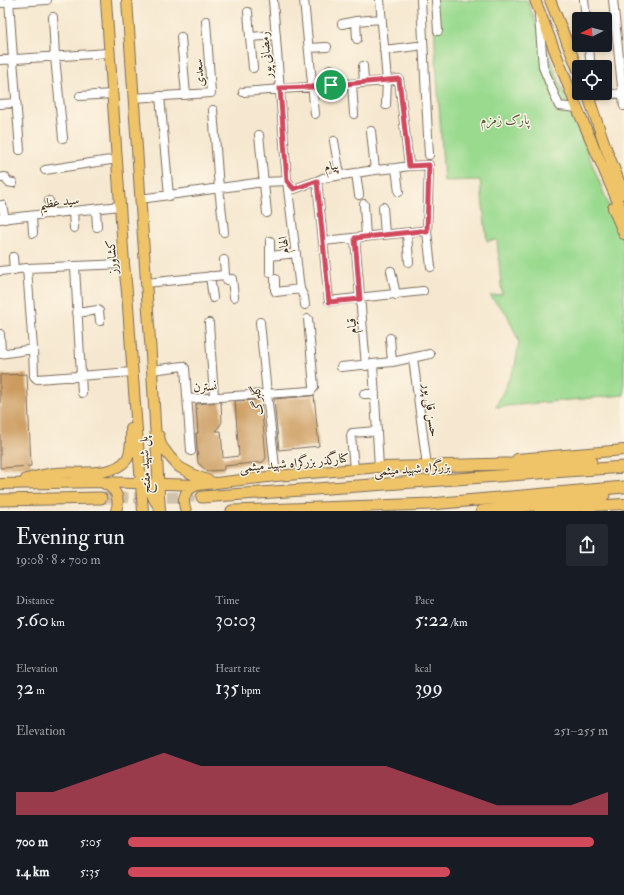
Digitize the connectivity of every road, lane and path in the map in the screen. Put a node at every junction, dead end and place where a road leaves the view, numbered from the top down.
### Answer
1 (47, 0) edge
2 (106, 0) edge
3 (127, 0) edge
4 (273, 0) edge
5 (304, 0) edge
6 (380, 0) edge
7 (421, 0) edge
8 (436, 0) edge
9 (550, 0) edge
10 (584, 0) edge
11 (613, 0) edge
12 (10, 1) edge
13 (0, 3) edge
14 (536, 5) edge
15 (248, 12) dead end
16 (585, 12) edge
17 (53, 17) dead end
18 (382, 19) junction
19 (206, 21) dead end
20 (356, 21) junction
21 (342, 24) dead end
22 (438, 31) dead end
23 (276, 34) junction
24 (181, 37) dead end
25 (250, 37) junction
26 (357, 39) dead end
27 (417, 46) dead end
28 (327, 47) dead end
29 (309, 48) junction
30 (384, 50) junction
31 (590, 52) edge
32 (109, 53) junction
33 (55, 56) junction
34 (13, 59) junction
35 (590, 59) dead end
36 (0, 60) edge
37 (574, 60) edge
38 (363, 66) dead end
39 (253, 68) dead end
40 (330, 69) dead end
41 (387, 80) junction
42 (364, 82) junction
43 (352, 84) junction
44 (331, 85) junction
45 (312, 87) junction
46 (280, 88) junction
47 (243, 92) dead end
48 (623, 93) edge
49 (112, 94) junction
50 (612, 94) edge
51 (186, 95) junction
52 (80, 96) dead end
53 (160, 96) junction
54 (133, 98) junction
55 (590, 100) edge
56 (590, 100) edge
57 (16, 103) junction
58 (0, 104) edge
59 (386, 105) dead end
60 (624, 106) edge
61 (578, 108) junction
62 (213, 110) dead end
63 (315, 114) dead end
64 (354, 114) dead end
65 (370, 131) dead end
66 (259, 135) dead end
67 (63, 138) dead end
68 (334, 141) dead end
69 (20, 150) dead end
70 (429, 155) dead end
71 (117, 159) junction
72 (409, 166) junction
73 (396, 168) junction
74 (45, 170) dead end
75 (375, 170) junction
76 (356, 174) junction
77 (340, 175) junction
78 (624, 177) edge
79 (0, 178) edge
80 (287, 181) junction
81 (317, 181) junction
82 (13, 182) dead end
83 (264, 182) junction
84 (219, 188) junction
85 (398, 192) dead end
86 (624, 194) edge
87 (359, 195) dead end
88 (168, 196) junction
89 (140, 199) junction
90 (49, 201) dead end
91 (364, 204) dead end
92 (2, 205) dead end
93 (120, 206) junction
94 (383, 207) dead end
95 (96, 208) junction
96 (73, 211) junction
97 (51, 214) junction
98 (267, 214) dead end
99 (32, 216) junction
100 (624, 216) edge
101 (2, 219) edge
102 (97, 227) dead end
103 (74, 228) dead end
104 (224, 232) dead end
105 (427, 232) junction
106 (33, 233) dead end
107 (407, 233) junction
108 (624, 234) edge
109 (385, 235) junction
110 (366, 237) junction
111 (355, 238) junction
112 (270, 241) dead end
113 (323, 241) junction
114 (296, 253) junction
115 (270, 256) junction
116 (13, 257) dead end
117 (224, 260) dead end
118 (409, 262) dead end
119 (124, 264) junction
120 (75, 267) junction
121 (431, 267) dead end
122 (27, 268) junction
123 (14, 270) junction
124 (0, 271) edge
125 (392, 271) dead end
126 (226, 275) junction
127 (210, 276) junction
128 (146, 283) junction
129 (300, 289) junction
130 (423, 292) dead end
131 (396, 295) junction
132 (234, 297) dead end
133 (212, 298) dead end
134 (360, 299) junction
135 (305, 305) dead end
136 (77, 313) junction
137 (308, 319) dead end
138 (100, 321) dead end
139 (260, 322) dead end
140 (209, 323) dead end
141 (0, 334) edge
142 (390, 338) dead end
143 (33, 349) junction
144 (1, 353) edge
145 (430, 354) dead end
146 (413, 358) junction
147 (392, 362) junction
148 (370, 365) junction
149 (341, 368) dead end
150 (152, 370) junction
151 (133, 372) junction
152 (81, 375) junction
153 (134, 391) junction
154 (82, 393) dead end
155 (267, 394) junction
156 (364, 394) dead end
157 (375, 394) junction
158 (214, 397) junction
159 (188, 399) junction
160 (154, 418) junction
161 (377, 431) junction
162 (624, 450) edge
163 (191, 451) dead end
164 (624, 462) edge
165 (427, 466) junction
166 (379, 467) junction
167 (624, 467) edge
168 (354, 469) junction
169 (276, 476) junction
170 (101, 482) junction
171 (144, 483) junction
172 (216, 483) junction
173 (2, 484) edge
174 (158, 484) junction
175 (198, 485) junction
176 (624, 487) edge
177 (624, 492) edge
178 (142, 494) junction
179 (202, 497) tunnel mouth
180 (101, 498) tunnel mouth
181 (0, 500) edge
182 (624, 504) edge
183 (566, 509) edge
184 (159, 510) edge
185 (116, 511) edge
186 (143, 511) edge
187 (186, 511) edge
188 (232, 511) edge
189 (482, 511) edge
190 (515, 511) edge

1 - 12 street
2 - 32 main road, کشاورز
3 - 54 main road
4 - 23 street, رمضانی پور
5 - 29 street
6 - 18 street
7 - 70 street
8 - 22 street
9 - 37 main road
10 - 16 street
11 - 48 street
12 - 13 street
12 - 34 street
14 - 61 main road
14 - 61 street
15 - 25 street
17 - 33 street
18 - 20 street
18 - 30 street
19 - 51 street, سعدی
20 - 21 street
20 - 26 street
23 - 25 street
23 - 46 street, رمضانی پور
24 - 51 street
25 - 39 street
27 - 30 street
28 - 29 street
29 - 45 street
30 - 41 street
31 - 35 street
32 - 33 street
32 - 49 main road, کشاورز
33 - 34 street
33 - 67 street
34 - 36 street
34 - 57 street
38 - 42 street
40 - 44 street
41 - 42 street
41 - 59 street
41 - 72 street
42 - 43 street
43 - 44 street
43 - 64 street
44 - 45 street
45 - 46 street
45 - 63 street
46 - 47 street
46 - 80 street, رمضانی پور
48 - 50 street
48 - 60 street
49 - 52 street
49 - 71 main road, کشاورز
51 - 53 street, سعدی
53 - 54 street, سعدی
53 - 88 street
54 - 89 main road
55 - 78 main road
56 - 86 main road
57 - 58 street
57 - 69 street
61 - 100 main road
61 - 108 main road
62 - 84 street
65 - 75 street
66 - 83 street
68 - 77 street
71 - 74 street
71 - 93 main road, کشاورز
72 - 73 street, پیام
72 - 105 street, پیام
73 - 75 street, پیام
73 - 85 street
75 - 76 street, پیام
76 - 77 street, پیام
76 - 87 street
77 - 81 street, پیام
79 - 82 street
80 - 81 street, پیام
80 - 83 street, پیام
80 - 114 street, الهام
81 - 113 street
83 - 84 street, پیام
83 - 98 street
84 - 88 street, پیام
84 - 104 street
88 - 89 street, پیام
89 - 128 main road
90 - 97 street
91 - 110 street
92 - 101 street
93 - 95 street, سید عظیم
93 - 119 main road, کشاورز
94 - 109 street
95 - 96 street, سید عظیم
95 - 102 street
96 - 97 street, سید عظیم
96 - 103 street
97 - 99 street, سید عظیم
99 - 101 street, سید عظیم
99 - 106 street
105 - 107 street
105 - 121 street
107 - 109 street
107 - 118 street
109 - 110 street
110 - 111 street
111 - 113 street
111 - 134 street, قیام
112 - 115 street
113 - 134 street
114 - 115 street
114 - 129 street, الهام
115 - 129 street
116 - 123 street
117 - 126 street
119 - 120 street
119 - 151 main road, کشاورز
120 - 122 street
120 - 136 street
122 - 123 street
122 - 143 street
123 - 124 street
125 - 131 street
126 - 127 street
126 - 132 street
127 - 128 street
127 - 133 street
128 - 150 main road
129 - 135 street, الهام
130 - 131 street
131 - 134 street
134 - 148 street, قیام
136 - 138 street
136 - 152 street
137 - 155 street, نسترن
139 - 155 street, گلبرگ
140 - 158 street
141 - 144 street
142 - 147 street
143 - 144 street
143 - 152 street
145 - 146 street
146 - 147 street
146 - 165 street, حسن قلی پور
147 - 148 street
148 - 149 street
148 - 157 street, قیام
150 - 159 street, نسترن
150 - 160 main road
151 - 152 street
151 - 153 main road, کشاورز
152 - 154 street
153 - 171 main road, کشاورز
153 - 173 main road
155 - 158 street, نسترن
155 - 169 street, گلبرگ
156 - 157 street
157 - 161 street, قیام
158 - 159 street, نسترن
159 - 163 street
160 - 172 main road
160 - 174 main road, پل شهید مفتح
161 - 166 street, قیام
161 - 168 street
162 - 165 main road, کنارگذر بزرگراه شهید میثمی
164 - 165 highway
165 - 166 main road, کنارگذر بزرگراه شهید میثمی
166 - 168 main road, کنارگذر بزرگراه شهید میثمی
167 - 179 highway, بزرگراه شهید میثمی
168 - 169 main road, کنارگذر بزرگراه شهید میثمی
169 - 172 main road, کنارگذر بزرگراه شهید میثمی
170 - 171 main road, کنارگذر بزرگراه شهید میثمی
170 - 173 main road
170 - 178 main road
170 - 185 main road
171 - 174 main road, کنارگذر بزرگراه شهید میثمی
171 - 178 main road, کشاورز
171 - 184 main road
172 - 175 main road, کنارگذر بزرگراه شهید میثمی
174 - 175 main road, کنارگذر بزرگراه شهید میثمی
174 - 184 main road, پل شهید مفتح
175 - 187 main road
176 - 188 highway
177 - 189 highway
178 - 184 main road
178 - 186 main road, کشاورز
180 - 181 highway
182 - 183 main road
183 - 190 main road

